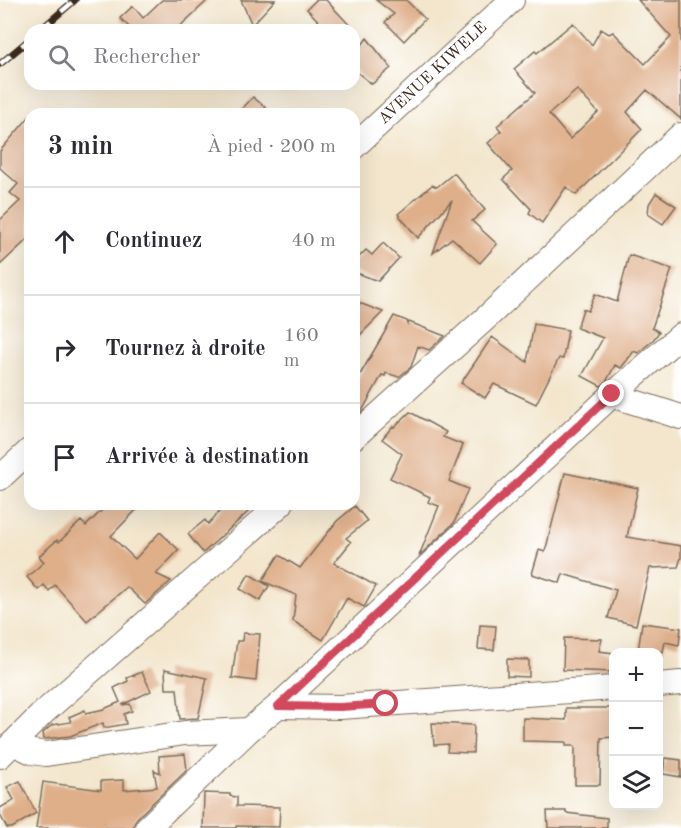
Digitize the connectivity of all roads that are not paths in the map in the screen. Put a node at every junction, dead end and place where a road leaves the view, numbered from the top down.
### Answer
1 (512, 0) edge
2 (681, 135) edge
3 (360, 141) edge
4 (681, 335) edge
5 (612, 394) junction
6 (681, 417) edge
7 (360, 432) edge
8 (24, 456) edge
9 (0, 478) edge
10 (273, 510) edge
11 (681, 683) edge
12 (663, 685) edge
13 (609, 688) edge
14 (278, 706) junction
15 (249, 730) junction
16 (7, 750) edge
17 (147, 828) edge

1 - 3 street, AVENUE KIWELE
2 - 7 street
4 - 5 street
5 - 6 street
5 - 14 street
8 - 9 street
10 - 16 street
11 - 12 street
13 - 14 street
14 - 15 street
15 - 16 street
15 - 17 street

